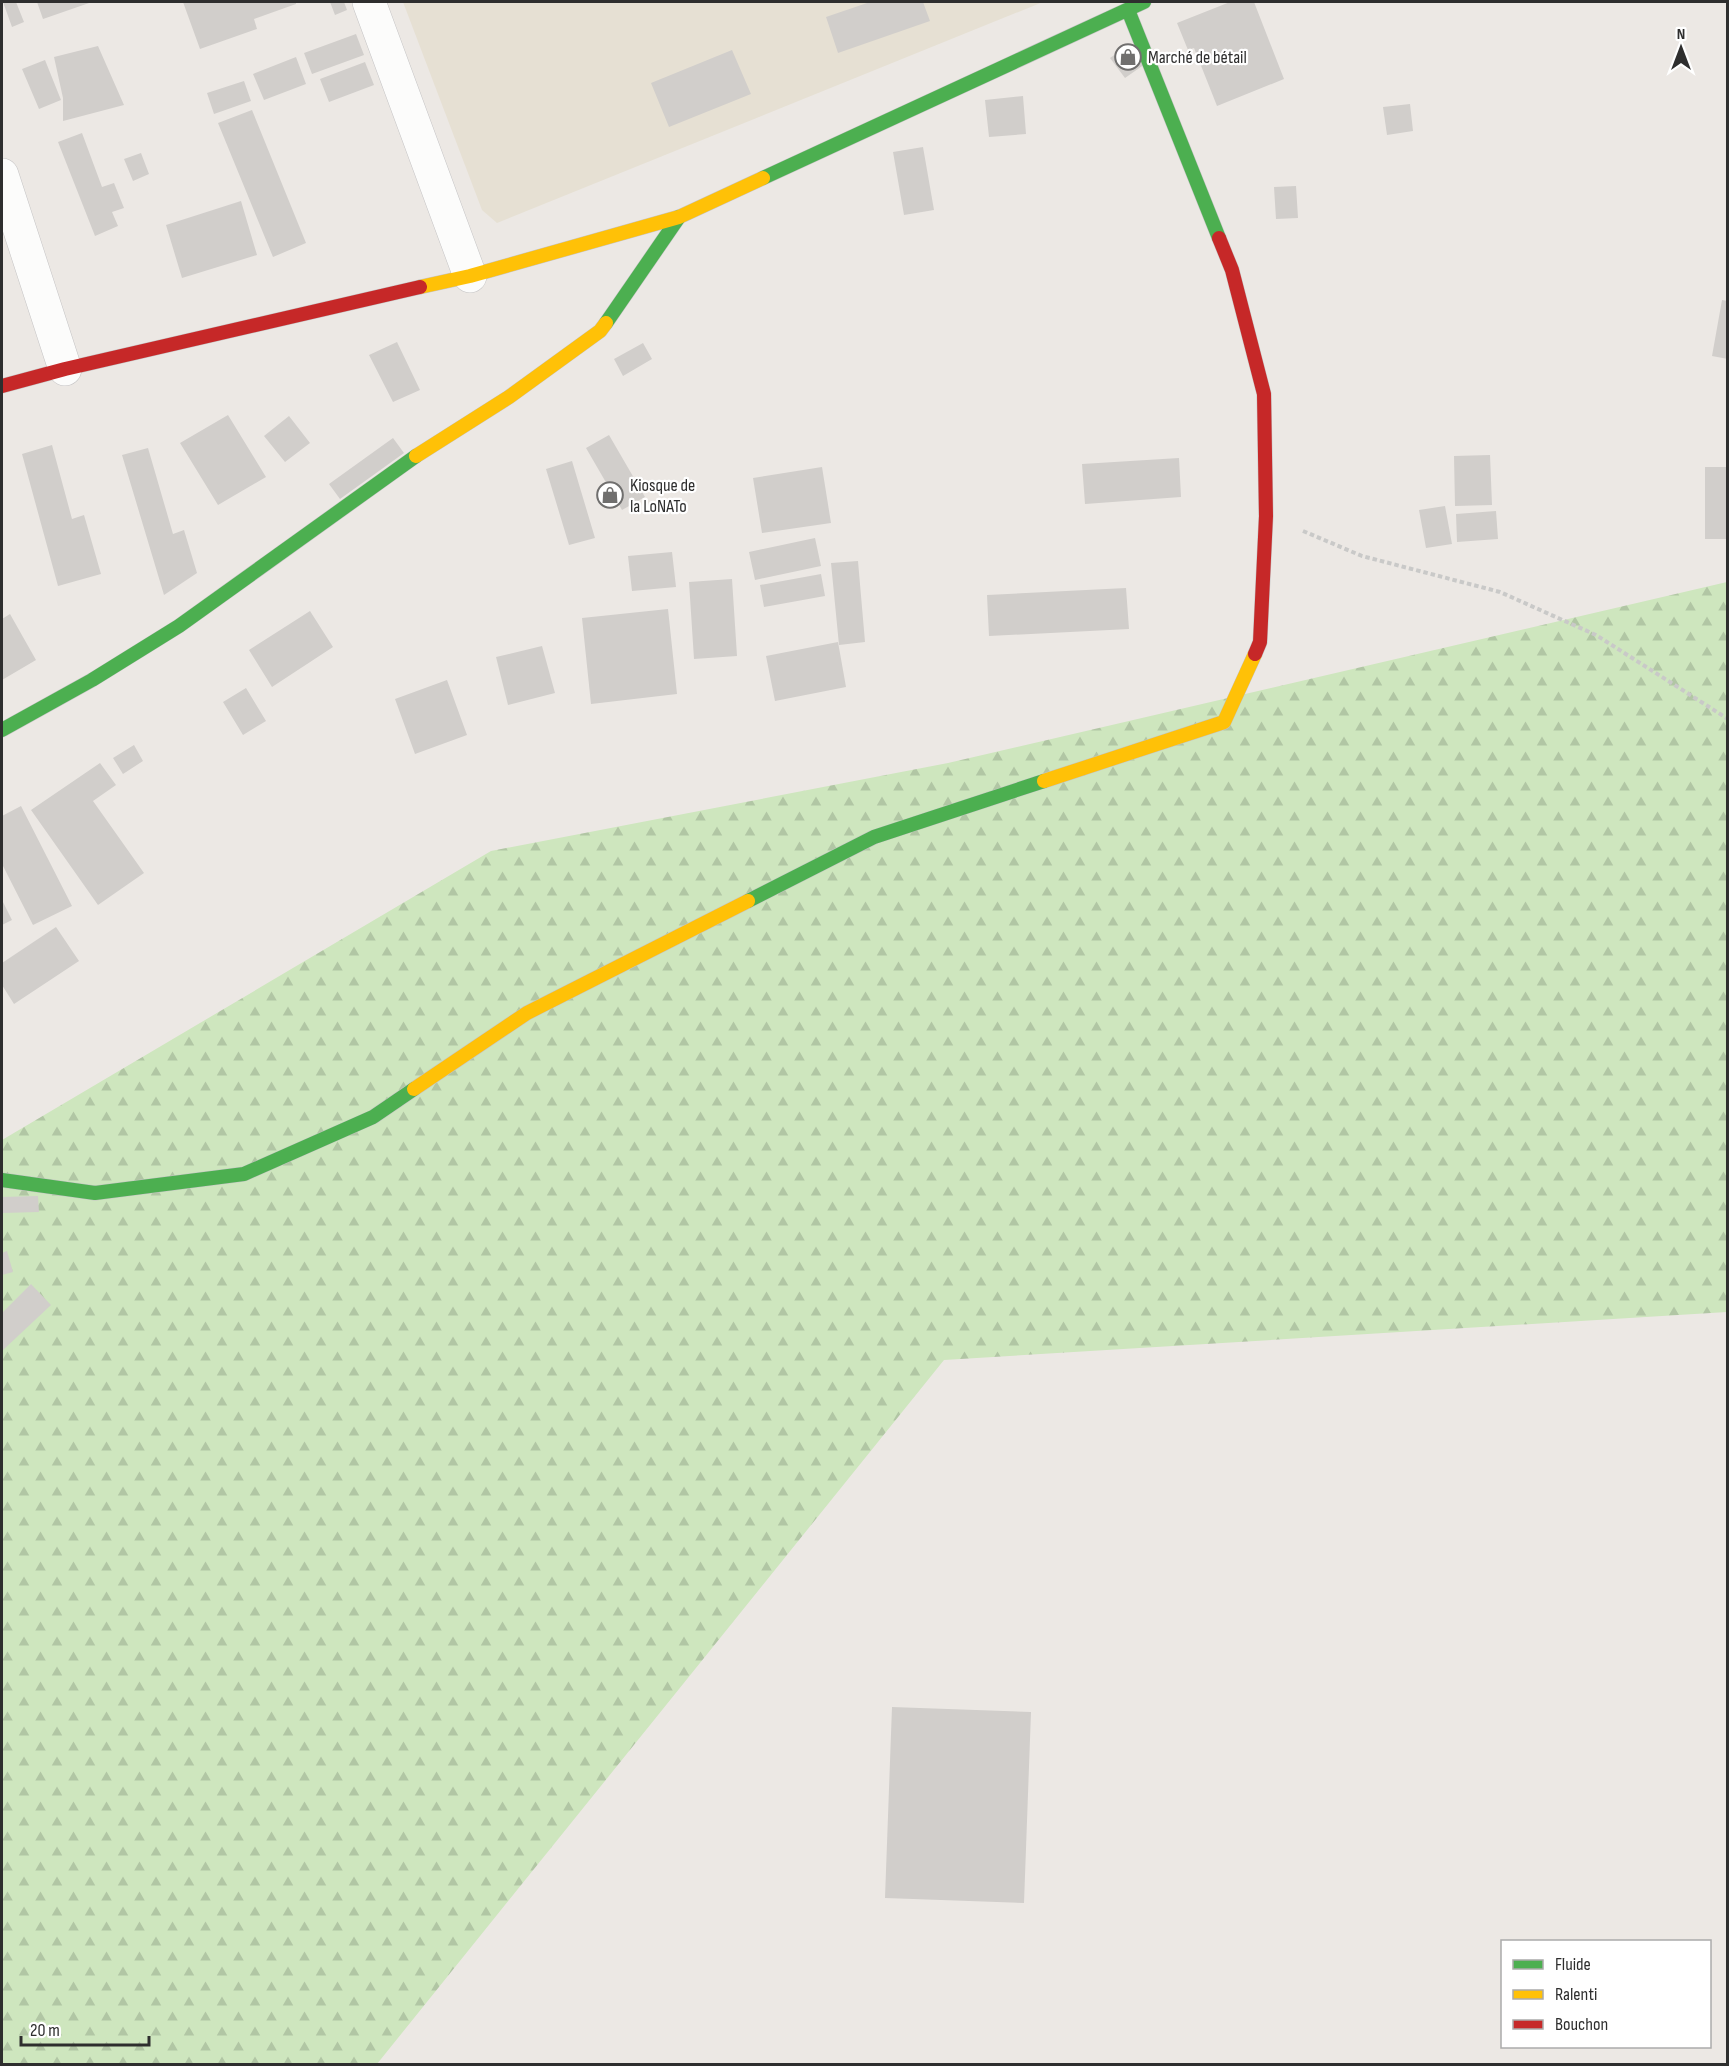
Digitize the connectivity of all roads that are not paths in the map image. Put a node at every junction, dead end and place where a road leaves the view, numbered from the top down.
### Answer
1 (369, 2) edge
2 (1144, 2) edge
3 (1128, 10) junction
4 (2, 175) edge
5 (679, 217) junction
6 (470, 276) junction
7 (65, 369) junction
8 (2, 386) edge
9 (2, 730) edge
10 (2, 1180) edge

1 - 6 street
2 - 3 street
3 - 5 street
3 - 10 street
4 - 7 street
5 - 6 street
5 - 9 street
6 - 7 street
7 - 8 street

